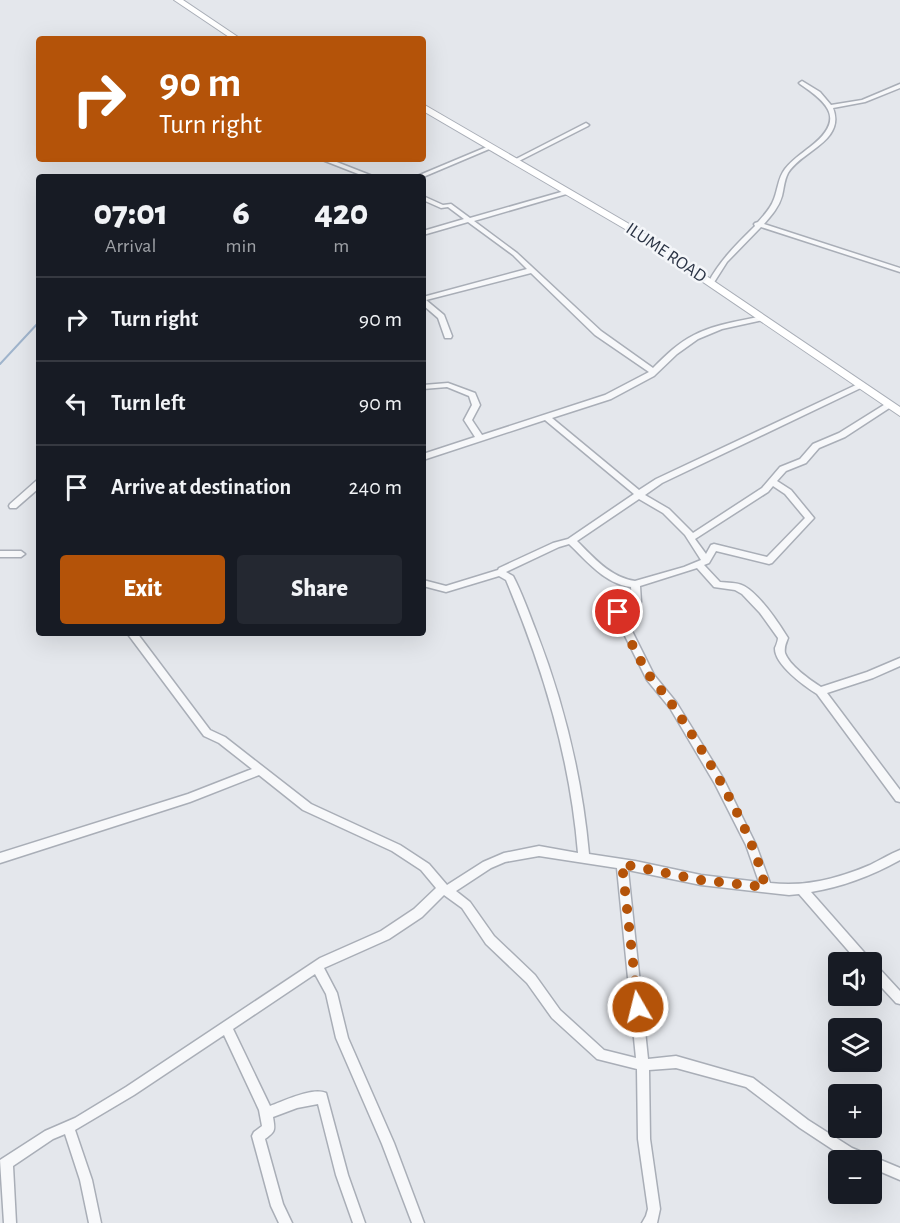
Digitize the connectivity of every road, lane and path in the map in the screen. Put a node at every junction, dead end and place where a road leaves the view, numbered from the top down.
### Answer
1 (178, 0) edge
2 (232, 36) edge
3 (802, 82) dead end
4 (900, 86) edge
5 (829, 107) junction
6 (426, 109) edge
7 (586, 124) dead end
8 (491, 147) junction
9 (515, 161) junction
10 (331, 162) edge
11 (364, 174) edge
12 (425, 174) edge
13 (568, 192) junction
14 (426, 199) edge
15 (471, 221) junction
16 (757, 224) junction
17 (426, 232) edge
18 (533, 270) junction
19 (900, 270) edge
20 (711, 283) junction
21 (426, 299) edge
22 (426, 303) edge
23 (764, 318) junction
24 (448, 336) dead end
25 (654, 372) junction
26 (861, 386) junction
27 (426, 387) edge
28 (890, 405) junction
29 (900, 412) edge
30 (547, 418) junction
31 (480, 439) junction
32 (426, 456) edge
33 (773, 482) junction
34 (36, 486) edge
35 (639, 494) junction
36 (13, 506) dead end
37 (689, 536) junction
38 (571, 541) junction
39 (0, 554) edge
40 (21, 554) dead end
41 (703, 562) junction
42 (502, 570) dead end
43 (426, 584) edge
44 (635, 584) junction
45 (134, 636) edge
46 (900, 662) edge
47 (820, 691) junction
48 (260, 770) junction
49 (900, 798) edge
50 (900, 855) edge
51 (584, 857) junction
52 (0, 858) edge
53 (622, 864) junction
54 (765, 887) junction
55 (446, 889) junction
56 (802, 890) junction
57 (856, 952) edge
58 (317, 967) junction
59 (882, 980) edge
60 (900, 999) edge
61 (226, 1027) junction
62 (643, 1065) junction
63 (266, 1114) junction
64 (68, 1126) junction
65 (843, 1150) edge
66 (3, 1165) edge
67 (882, 1167) edge
68 (900, 1174) edge
69 (10, 1223) edge
70 (95, 1223) edge
71 (286, 1223) edge
72 (359, 1223) edge
73 (418, 1223) edge
74 (648, 1223) edge

1 - 2 street
3 - 5 street
4 - 5 street
5 - 16 street
6 - 8 street, ILUME ROAD
7 - 9 street
8 - 9 street, ILUME ROAD
8 - 12 street
9 - 13 street, ILUME ROAD
10 - 11 street
13 - 15 street
13 - 20 street, ILUME ROAD
14 - 15 street
15 - 17 street
15 - 18 street
16 - 19 street
16 - 20 street
18 - 21 street
18 - 25 street
20 - 23 street, ILUME ROAD
22 - 24 street
23 - 25 street
23 - 26 street, ILUME ROAD
25 - 30 street
26 - 28 street, ILUME ROAD
26 - 35 street
27 - 31 street
28 - 29 street, ILUME ROAD
28 - 33 street
30 - 31 street
30 - 35 street
31 - 32 street
33 - 37 street
33 - 41 street
34 - 36 street
35 - 37 street
35 - 38 street
37 - 41 street
38 - 42 street
38 - 44 street
39 - 40 street
41 - 44 street
41 - 47 street
43 - 51 street
44 - 54 street
45 - 48 street
46 - 47 street
47 - 49 street
48 - 52 street
48 - 55 street
50 - 56 street
51 - 53 street
51 - 55 street
53 - 54 street
53 - 62 street
54 - 56 street
55 - 58 street
55 - 62 street
56 - 57 street
58 - 61 street
58 - 73 street
59 - 60 street
61 - 63 street
61 - 64 street
62 - 65 street
62 - 74 street
63 - 71 street
63 - 72 street
64 - 66 street
64 - 70 street
66 - 69 street
67 - 68 street

